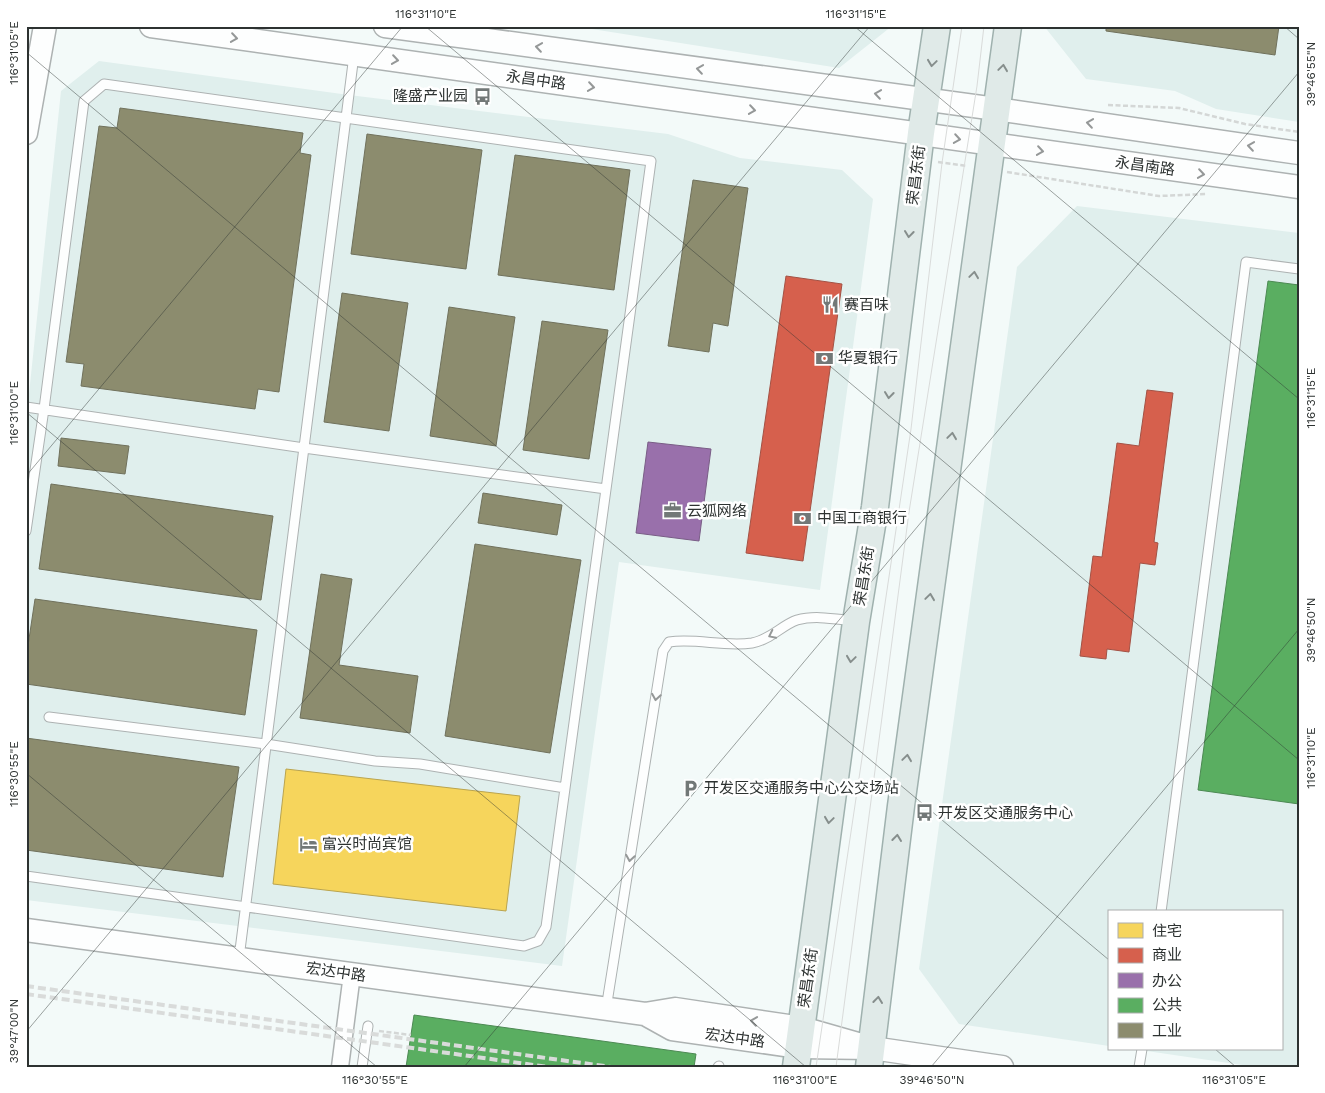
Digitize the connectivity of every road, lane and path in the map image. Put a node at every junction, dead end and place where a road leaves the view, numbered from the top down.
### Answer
1 (29, 26) edge
2 (45, 26) edge
3 (151, 26) edge
4 (385, 26) edge
5 (937, 26) edge
6 (1008, 26) edge
7 (475, 32) edge
8 (26, 46) edge
9 (354, 54) junction
10 (927, 100) junction
11 (996, 109) junction
12 (346, 119) junction
13 (26, 133) edge
14 (921, 133) junction
15 (1299, 153) edge
16 (990, 157) junction
17 (936, 162) dead end
18 (1299, 187) edge
19 (1212, 194) dead end
20 (1299, 269) edge
21 (26, 407) edge
22 (44, 410) junction
23 (304, 448) junction
24 (606, 490) junction
25 (26, 531) edge
26 (856, 622) junction
27 (49, 717) dead end
28 (266, 744) junction
29 (565, 788) junction
30 (26, 876) edge
31 (245, 907) junction
32 (1160, 910) edge
33 (26, 930) edge
34 (239, 958) junction
35 (352, 974) junction
36 (606, 1009) junction
37 (368, 1028) joint
38 (411, 1035) dead end
39 (799, 1047) edge
40 (1142, 1050) edge
41 (870, 1057) edge
42 (340, 1067) edge
43 (362, 1067) edge
44 (1002, 1067) edge
45 (1139, 1067) edge

1 - 8 street
2 - 13 street
3 -> 9 street, 永昌中路
4 - 7 street
5 -> 10 main road, 荣昌东街
11 -> 6 main road
10 -> 7 street
9 - 12 lane
9 -> 14 street, 永昌中路
10 - 11 street
10 - 14 main road, 荣昌东街
15 -> 11 street
11 - 16 main road
12 - 22 lane
12 - 23 lane
12 - 24 lane
14 -> 16 street, 永昌中路
14 -> 26 main road, 荣昌东街
16 - 17 path
16 -> 18 street, 永昌南路
16 - 19 path
41 -> 16 main road
20 - 32 lane
21 - 22 lane
22 - 23 lane
22 - 25 lane
23 - 24 lane
23 - 28 lane
24 - 29 lane
26 -> 36 lane
26 -> 39 main road, 荣昌东街
27 - 28 lane
28 - 29 lane
28 - 31 lane
29 - 31 lane
30 - 31 lane
31 - 34 lane
33 - 34 street, 宏达中路
34 - 35 street, 宏达中路
35 - 36 street, 宏达中路
35 - 42 street
36 - 39 street, 宏达中路
37 - 38 path
37 - 43 lane
39 - 41 street, 宏达中路
40 - 45 lane
41 - 44 street, 宏达中路

